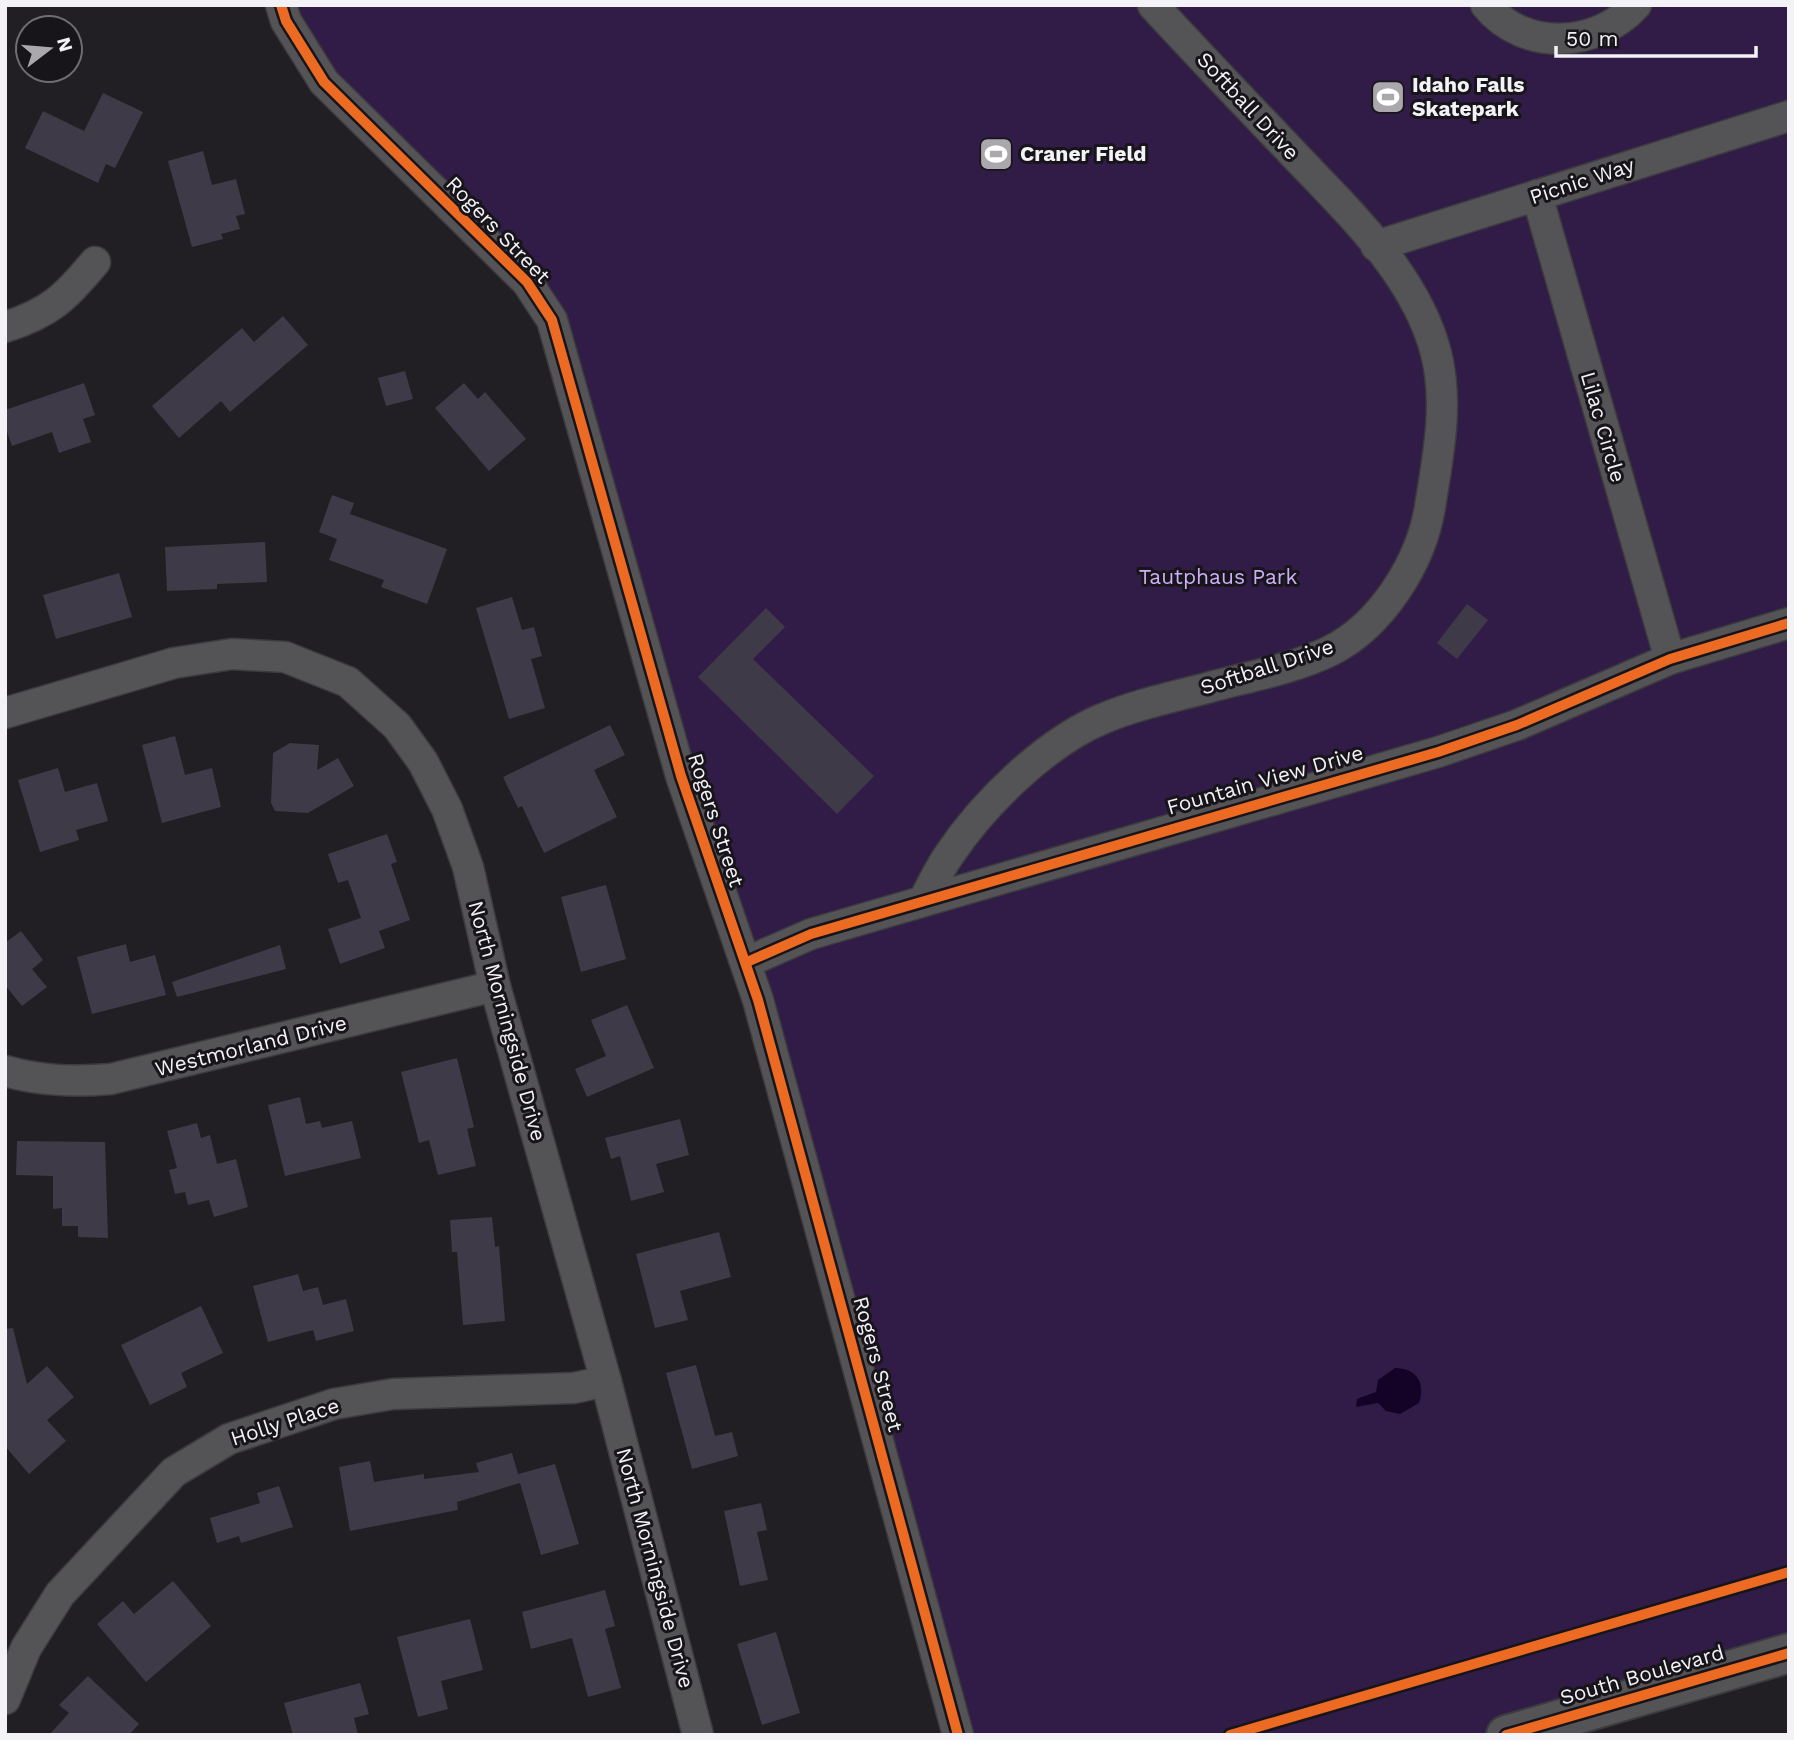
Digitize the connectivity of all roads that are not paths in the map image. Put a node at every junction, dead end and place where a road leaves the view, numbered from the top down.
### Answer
1 (281, 5) edge
2 (1153, 5) edge
3 (1486, 5) edge
4 (1636, 5) edge
5 (1789, 116) edge
6 (1537, 195) junction
7 (1376, 246) junction
8 (95, 262) dead end
9 (5, 327) edge
10 (1789, 623) edge
11 (1670, 659) junction
12 (5, 713) edge
13 (924, 900) junction
14 (747, 962) junction
15 (495, 986) junction
16 (5, 1071) edge
17 (606, 1381) junction
18 (1789, 1653) edge
19 (5, 1699) edge
20 (698, 1735) edge
21 (958, 1735) edge
22 (1506, 1735) edge

1 - 14 street, Rogers Street
2 - 7 street, Softball Drive
3 - 4 street
5 - 6 street, Picnic Way
6 - 7 street, Picnic Way
6 - 11 street, Lilac Circle
7 - 13 street, Softball Drive
8 - 9 street
10 - 11 street, Fountain View Drive
11 - 13 street, Fountain View Drive
12 - 15 street, North Morningside Drive
13 - 14 street, Fountain View Drive
14 - 21 street, Rogers Street
15 - 16 street, Westmorland Drive
15 - 17 street, North Morningside Drive
17 - 19 street, Holly Place
17 - 20 street, North Morningside Drive
18 - 22 street, South Boulevard

